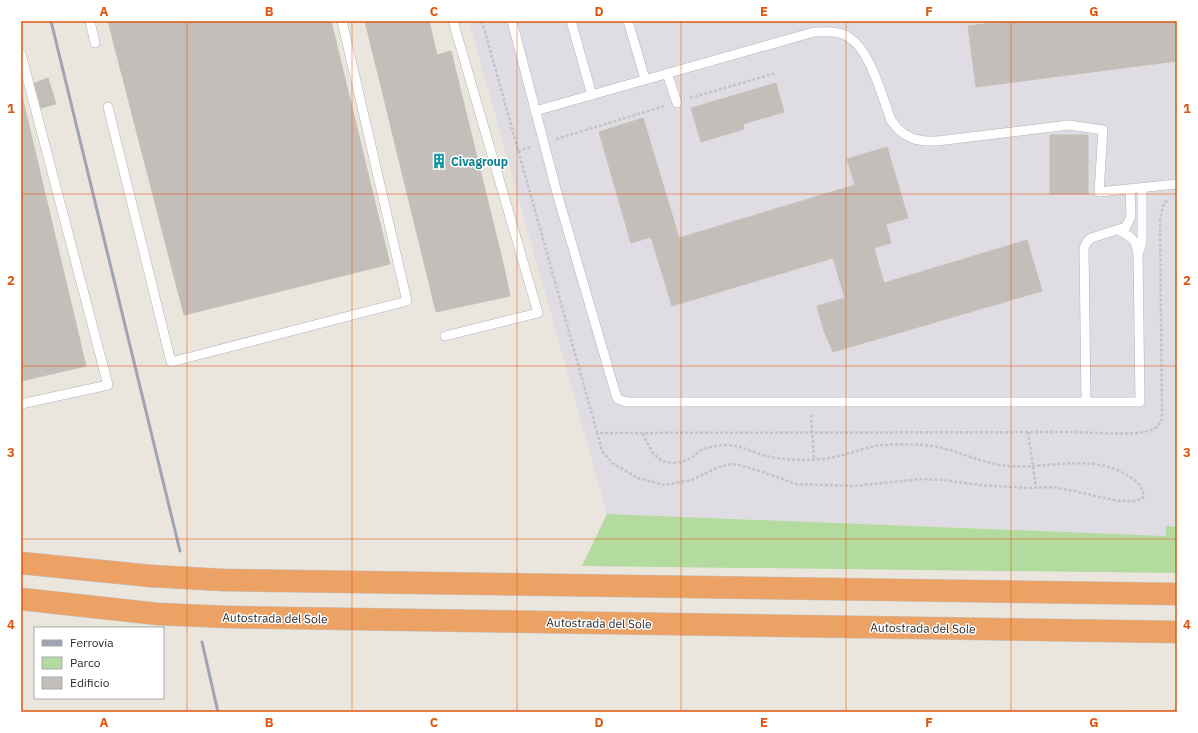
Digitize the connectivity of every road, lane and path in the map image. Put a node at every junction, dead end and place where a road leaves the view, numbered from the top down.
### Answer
1 (90, 21) edge
2 (342, 21) edge
3 (453, 21) edge
4 (482, 21) edge
5 (512, 21) edge
6 (571, 21) edge
7 (628, 21) edge
8 (94, 43) dead end
9 (21, 54) edge
10 (667, 73) junction
11 (776, 73) dead end
12 (645, 79) junction
13 (592, 95) junction
14 (676, 103) junction
15 (108, 107) dead end
16 (535, 111) junction
17 (544, 143) junction
18 (518, 151) junction
19 (1177, 184) edge
20 (1142, 188) junction
21 (1130, 189) junction
22 (1119, 230) junction
23 (1138, 254) junction
24 (445, 336) dead end
25 (1086, 401) junction
26 (811, 402) junction
27 (21, 404) edge
28 (597, 432) junction
29 (1028, 432) junction
30 (1072, 432) dead end
31 (643, 433) junction
32 (812, 433) junction
33 (814, 460) junction
34 (1033, 465) junction
35 (1036, 488) junction
36 (21, 563) edge
37 (1177, 594) edge
38 (21, 599) edge
39 (1177, 632) edge
40 (1177, 710) edge
41 (1133, 712) edge

1 - 8 lane
2 - 15 lane
3 - 24 lane
4 - 18 path
5 - 16 lane
6 - 13 lane
7 - 12 lane
9 - 27 lane
10 - 12 lane
10 - 14 lane
10 - 21 lane
11 - 14 path
12 - 13 lane
13 - 16 lane
14 - 17 path
16 - 17 lane
17 - 18 path
17 - 26 lane
18 - 28 path
19 - 20 lane
20 - 21 lane
20 - 23 lane
21 - 22 lane
22 - 23 lane
22 - 25 lane
23 - 25 lane
25 - 26 lane
26 - 32 path
28 - 31 path
28 - 35 path
29 - 30 path
29 - 32 path
29 - 34 path
31 - 32 path
31 - 33 path
32 - 33 path
33 - 34 path
34 - 35 path
34 - 35 path
36 - 37 highway, bridge
38 - 39 highway, Autostrada del Sole, bridge
40 - 41 path

